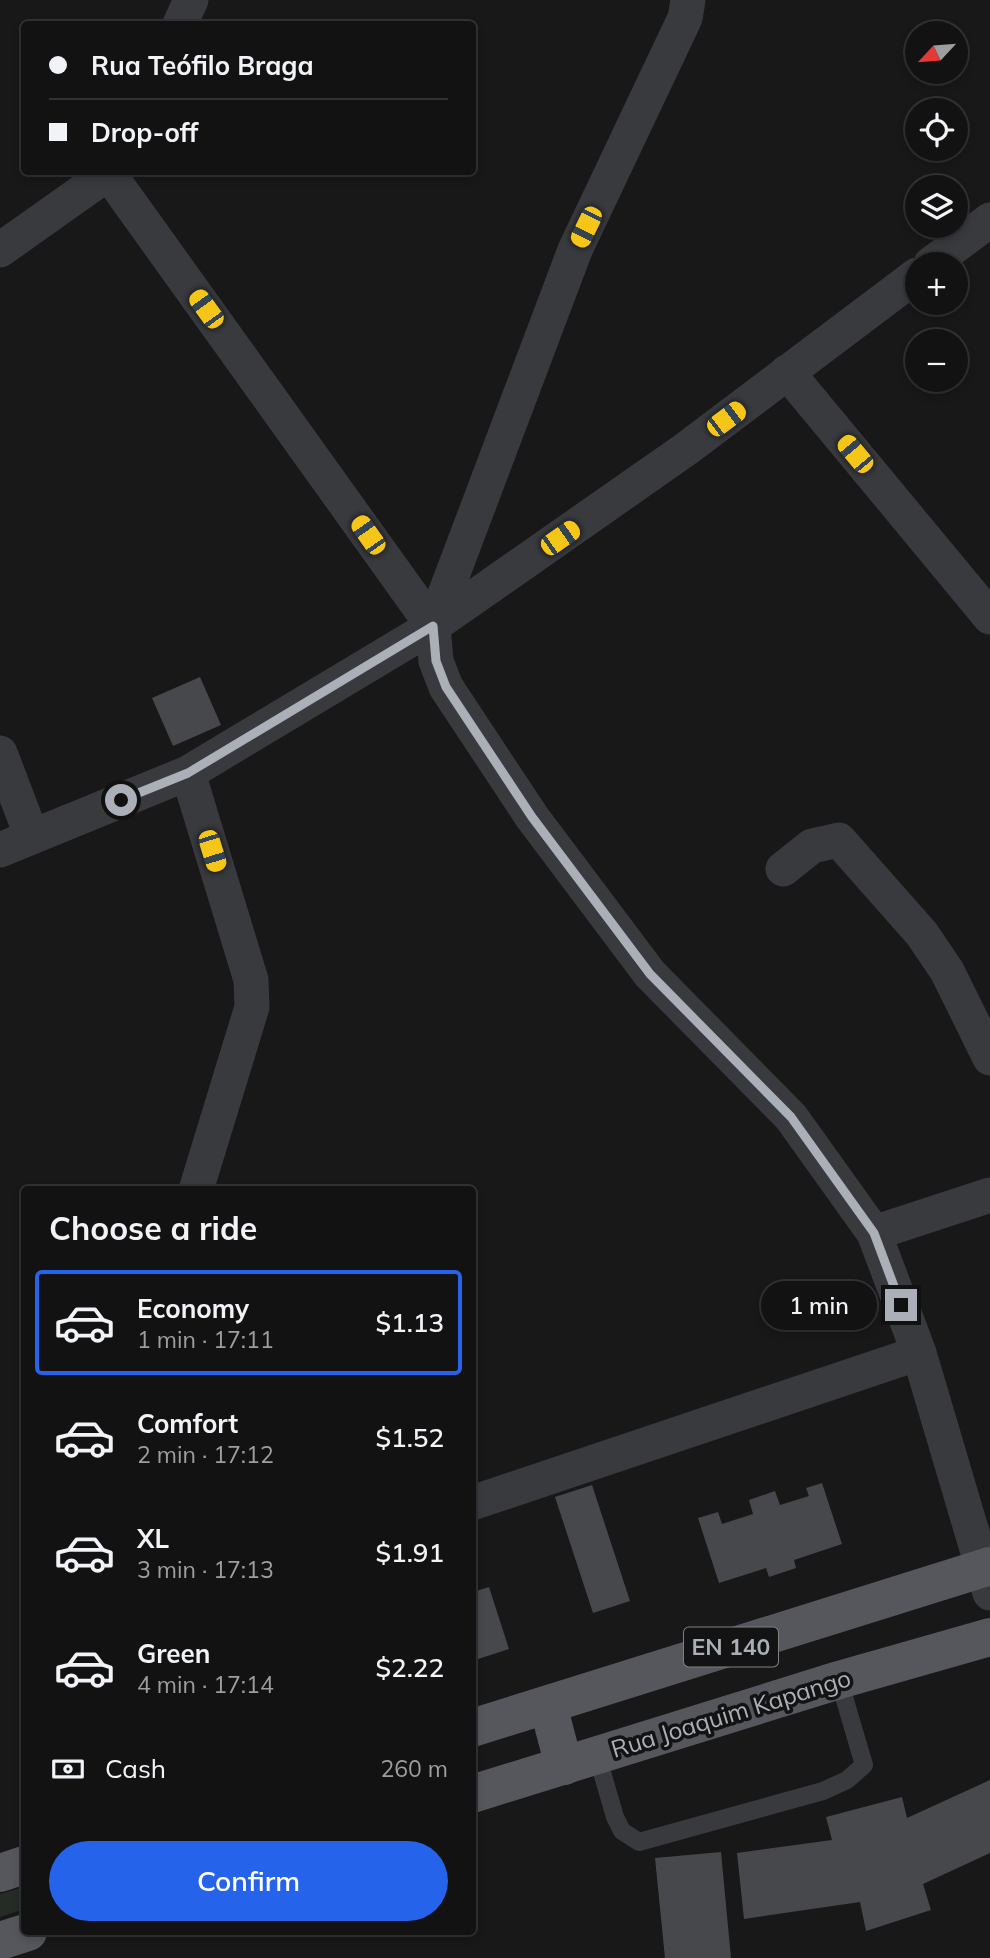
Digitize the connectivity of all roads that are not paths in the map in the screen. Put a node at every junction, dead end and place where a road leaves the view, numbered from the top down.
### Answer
1 (191, 0) edge
2 (688, 0) edge
3 (181, 21) edge
4 (107, 175) edge
5 (111, 175) edge
6 (990, 220) edge
7 (0, 250) edge
8 (947, 252) edge
9 (905, 284) edge
10 (787, 372) junction
11 (990, 617) edge
12 (433, 626) junction
13 (0, 753) edge
14 (188, 773) junction
15 (32, 837) junction
16 (0, 850) edge
17 (783, 869) dead end
18 (990, 1058) edge
19 (197, 1186) edge
20 (990, 1195) edge
21 (874, 1233) junction
22 (919, 1353) junction
23 (476, 1502) edge
24 (988, 1576) edge
25 (990, 1637) edge
26 (839, 1680) junction
27 (548, 1705) junction
28 (476, 1727) edge
29 (580, 1761) junction
30 (476, 1793) edge
31 (21, 1866) edge
32 (0, 1873) edge
33 (21, 1934) edge
34 (0, 1941) edge

1 - 3 street
2 - 12 street
4 - 7 street
5 - 12 street
6 - 8 street
9 - 10 street
10 - 11 street
10 - 12 street
12 - 14 street
12 - 21 street
13 - 15 street
14 - 15 street
14 - 19 street
15 - 16 street
17 - 18 street
20 - 21 street
21 - 22 street
22 - 23 street
22 - 24 street
24 - 27 main road, EN 140
25 - 26 main road, Rua Joaquim Kapango / EN 140
26 - 29 main road, Rua Joaquim Kapango / EN 140
26 - 29 lane
27 - 28 main road, EN 140
27 - 29 main road
29 - 30 main road, Rua Joaquim Kapango / EN 140
31 - 32 main road
33 - 34 main road

